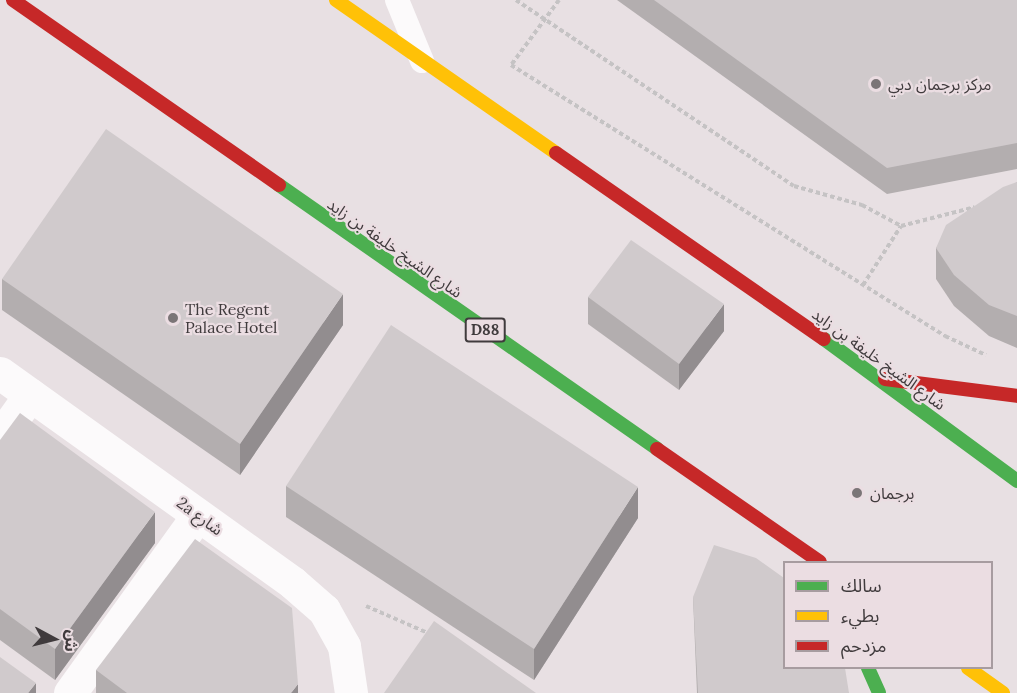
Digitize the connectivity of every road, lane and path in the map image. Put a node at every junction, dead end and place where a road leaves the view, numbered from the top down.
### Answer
1 (13, 0) edge
2 (336, 0) edge
3 (397, 0) edge
4 (516, 0) edge
5 (559, 0) edge
6 (544, 21) junction
7 (423, 63) junction
8 (983, 205) edge
9 (902, 226) junction
10 (862, 285) junction
11 (996, 357) dead end
12 (0, 373) edge
13 (880, 378) junction
14 (30, 395) junction
15 (1017, 396) edge
16 (0, 436) edge
17 (1017, 481) edge
18 (751, 514) junction
19 (198, 515) junction
20 (784, 554) dead end
21 (819, 561) edge
22 (362, 605) dead end
23 (440, 641) edge
24 (868, 669) edge
25 (970, 669) edge
26 (1009, 690) edge
27 (70, 693) edge
28 (351, 693) edge
29 (879, 693) edge

1 - 18 main road, شارع الشيخ خليفة بن زايد / D88
2 - 7 main road, شارع الشيخ خليفة بن زايد
3 - 7 lane
4 - 6 path
5 - 6 path
6 - 9 path
6 - 10 path
7 - 13 main road, شارع الشيخ خليفة بن زايد
8 - 9 path
9 - 10 path
10 - 11 path
12 - 14 street, 2a شارع
13 - 15 main road
13 - 17 main road, شارع الشيخ خليفة بن زايد
14 - 16 street
14 - 19 street, 2a شارع
18 - 20 main road
18 - 21 main road, شارع الشيخ خليفة بن زايد / D88
19 - 27 street
19 - 28 street, 2a شارع
22 - 23 path
24 - 29 main road
25 - 26 main road

